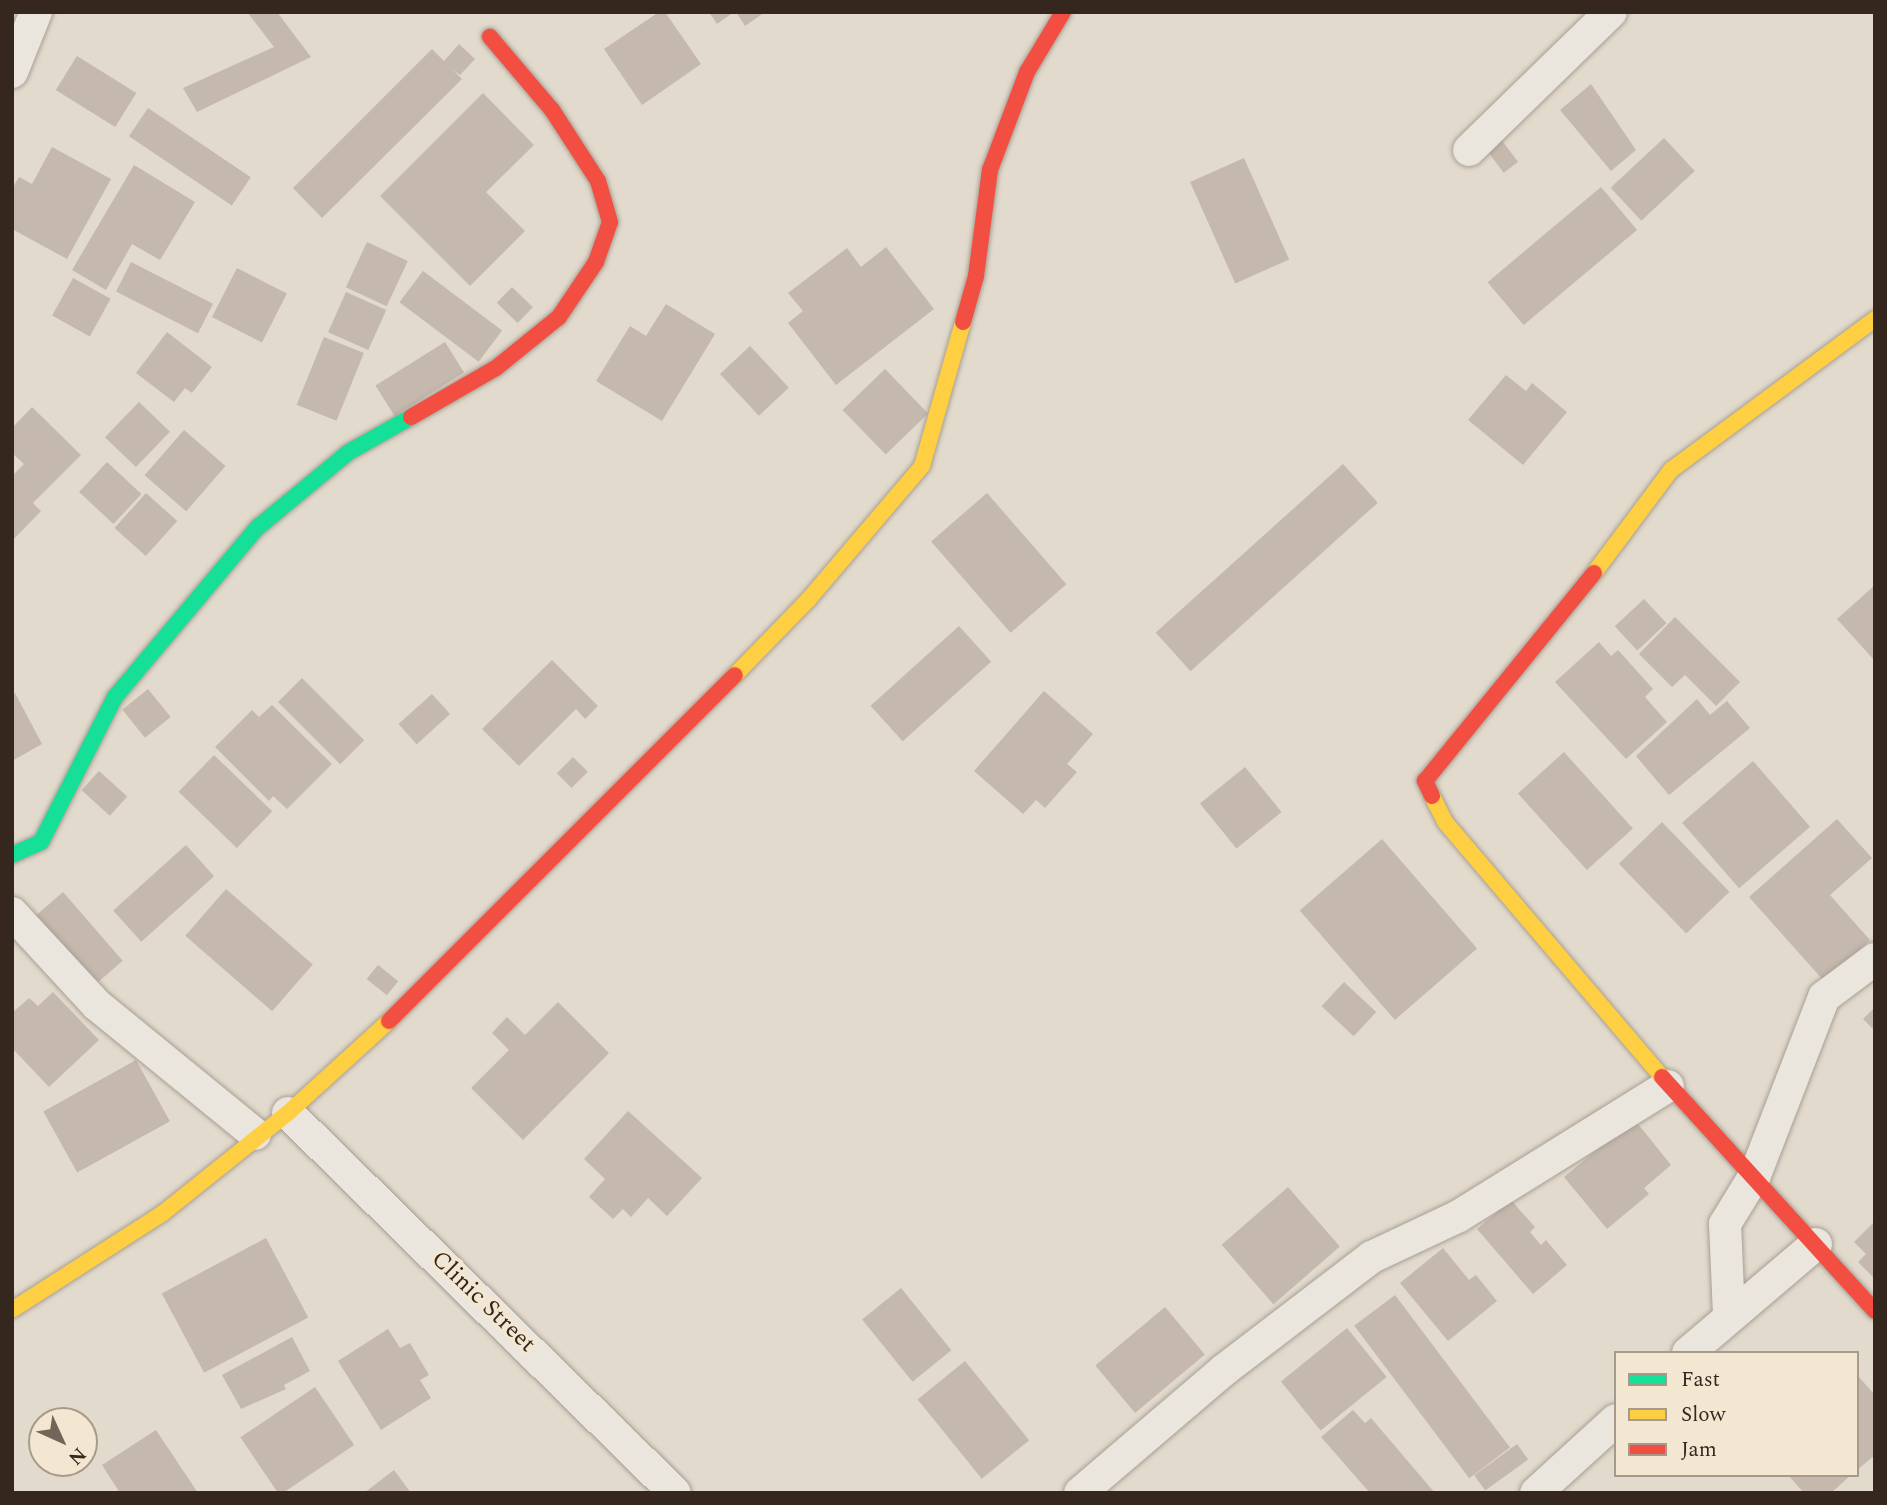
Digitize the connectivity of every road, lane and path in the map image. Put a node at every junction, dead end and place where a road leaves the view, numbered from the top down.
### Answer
1 (36, 12) edge
2 (1063, 12) edge
3 (1611, 12) edge
4 (490, 37) dead end
5 (12, 72) edge
6 (1469, 150) dead end
7 (1875, 319) edge
8 (12, 855) edge
9 (12, 913) edge
10 (1875, 959) edge
11 (1668, 1086) junction
12 (288, 1113) junction
13 (255, 1134) junction
14 (1755, 1175) junction
15 (1816, 1244) junction
16 (12, 1310) edge
17 (1875, 1311) edge
18 (1729, 1315) junction
19 (1690, 1351) edge
20 (1614, 1422) edge
21 (675, 1493) edge
22 (1080, 1493) edge
23 (1536, 1493) edge

1 - 5 street
2 - 12 street
3 - 6 street
4 - 8 street
7 - 11 street
9 - 13 street
10 - 14 street
11 - 14 street
11 - 22 street
12 - 13 street
12 - 21 street, Clinic Street
13 - 16 street
14 - 15 street
14 - 18 street
15 - 17 street
15 - 18 street
18 - 19 street
20 - 23 street

